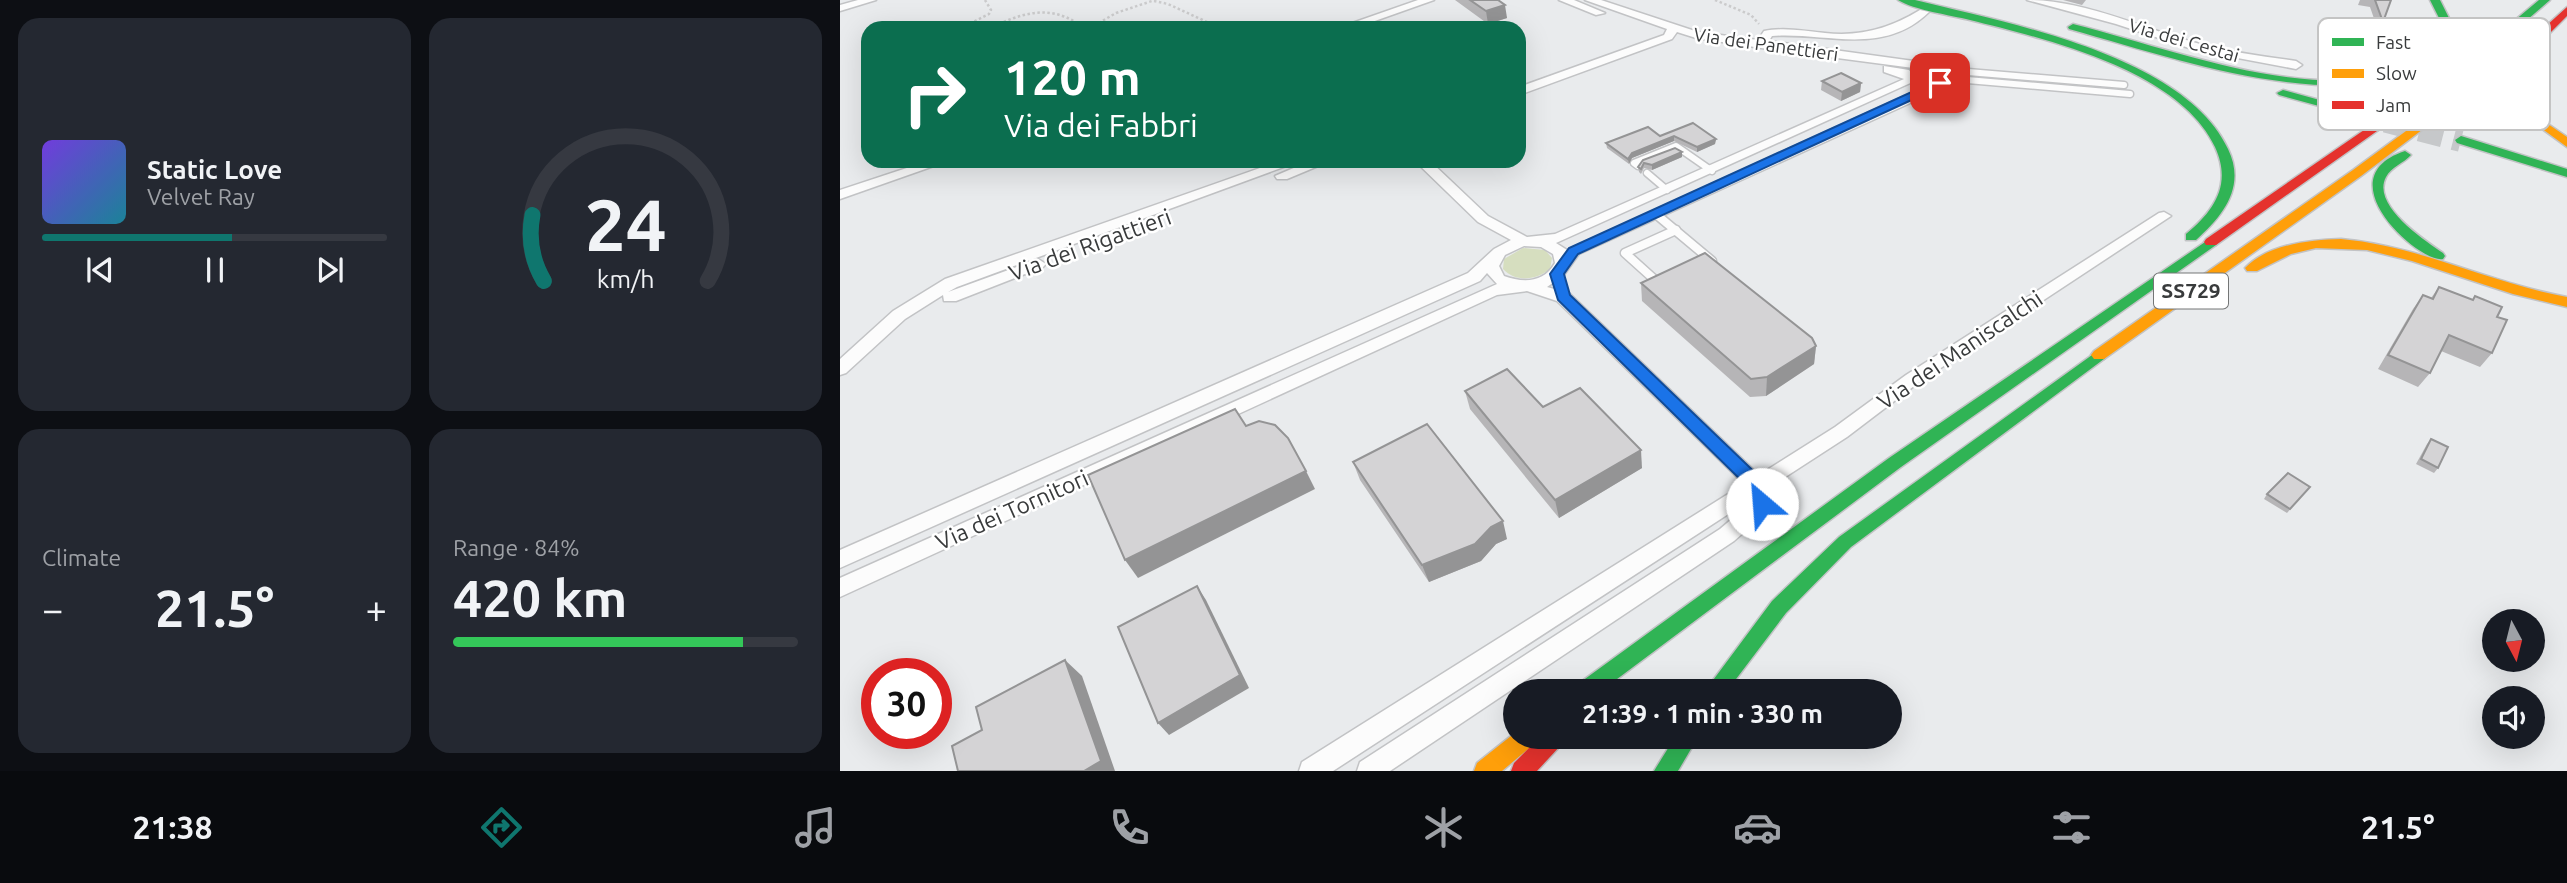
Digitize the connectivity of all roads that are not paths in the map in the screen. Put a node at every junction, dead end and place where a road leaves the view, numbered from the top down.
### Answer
1 (871, 0) edge
2 (1429, 0) edge
3 (1564, 0) edge
4 (1590, 0) edge
5 (1903, 0) edge
6 (1948, 0) edge
7 (1966, 0) edge
8 (2032, 0) edge
9 (2435, 0) edge
10 (2541, 4) edge
11 (1925, 6) edge
12 (840, 8) edge
13 (2567, 10) edge
14 (2444, 18) tunnel mouth
15 (2521, 18) edge
16 (1365, 21) edge
17 (2550, 25) edge
18 (1654, 31) junction
19 (1671, 33) junction
20 (1761, 45) junction
21 (2172, 63) junction
22 (2296, 65) dead end
23 (1936, 73) junction
24 (1909, 75) junction
25 (1526, 77) edge
26 (2318, 81) edge
27 (2124, 85) dead end
28 (1526, 88) edge
29 (2130, 94) dead end
30 (2318, 102) edge
31 (2363, 130) edge
32 (2422, 130) edge
33 (2432, 130) edge
34 (2549, 130) edge
35 (2461, 141) tunnel mouth
36 (2567, 143) edge
37 (1748, 155) junction
38 (1764, 165) junction
39 (1638, 166) edge
40 (920, 168) edge
41 (1273, 168) edge
42 (1305, 168) edge
43 (1429, 168) edge
44 (1712, 171) junction
45 (1647, 173) dead end
46 (2567, 173) edge
47 (1667, 190) junction
48 (840, 194) edge
49 (1657, 215) junction
50 (2164, 216) dead end
51 (1483, 219) junction
52 (1676, 230) junction
53 (1529, 241) junction
54 (1495, 257) junction
55 (1718, 266) edge
56 (1560, 269) junction
57 (1655, 280) edge
58 (1523, 286) junction
59 (2497, 286) junction
60 (1563, 297) junction
61 (2567, 302) edge
62 (866, 347) junction
63 (2104, 353) junction
64 (840, 369) edge
65 (1988, 395) junction
66 (1175, 410) junction
67 (1184, 431) junction
68 (1757, 484) junction
69 (840, 559) edge
70 (840, 588) edge
71 (1664, 632) junction
72 (1601, 679) edge
73 (1615, 679) edge
74 (1723, 679) edge
75 (1415, 703) junction
76 (1431, 728) junction
77 (1512, 749) edge
78 (1543, 749) edge
79 (1679, 749) edge
80 (1687, 749) edge
81 (1311, 771) edge
82 (1368, 771) edge
83 (1485, 771) edge
84 (1522, 771) edge
85 (1665, 771) edge
86 (1676, 771) edge

1 - 12 street
2 - 16 street
3 - 18 street
4 - 19 street, Via dei Panettieri
5 - 65 main road
6 - 21 main road
7 - 26 main road
8 - 22 street, Via dei Cestai
9 - 14 main road
10 - 15 main road, SS729
11 - 20 street
11 - 21 main road
13 - 17 main road
18 - 19 street
18 - 25 street
19 - 20 street, Via dei Panettieri
19 - 24 street, Via dei Panettieri
19 - 28 street
20 - 23 street, Via dei Panettieri
21 - 30 main road
23 - 24 lane
23 - 27 lane
23 - 29 lane
23 - 38 street
24 - 37 street
31 - 65 main road, SS729
32 - 63 main road, SS729
33 - 59 main road
34 - 36 main road
35 - 46 main road
37 - 38 street
37 - 44 street
38 - 49 street
39 - 44 lane
40 - 48 street
41 - 62 street, Via dei Rigattieri
42 - 62 street, Via dei Rigattieri
43 - 51 street
44 - 47 street
45 - 47 lane
47 - 53 street
49 - 52 lane
49 - 56 street
50 - 68 street, Via dei Maniscalchi
51 - 53 street
51 - 54 street
52 - 55 lane
52 - 57 lane
53 - 54 street
53 - 56 street
54 - 58 street
54 - 66 street, Via dei Tornitori
56 - 58 street
56 - 60 street
58 - 60 street
58 - 67 street, Via dei Tornitori
59 - 61 main road
59 - 63 main road
60 - 68 street
62 - 64 street, Via dei Rigattieri
63 - 74 main road, SS729
65 - 71 main road, SS729
66 - 67 street
66 - 69 street, Via dei Tornitori
67 - 70 street, Via dei Tornitori
68 - 75 street, Via dei Maniscalchi
68 - 76 street
71 - 72 main road, SS729
71 - 73 main road
75 - 76 street
75 - 81 street, Via dei Maniscalchi
76 - 82 street
77 - 83 main road
78 - 84 main road
79 - 85 main road
80 - 86 main road

